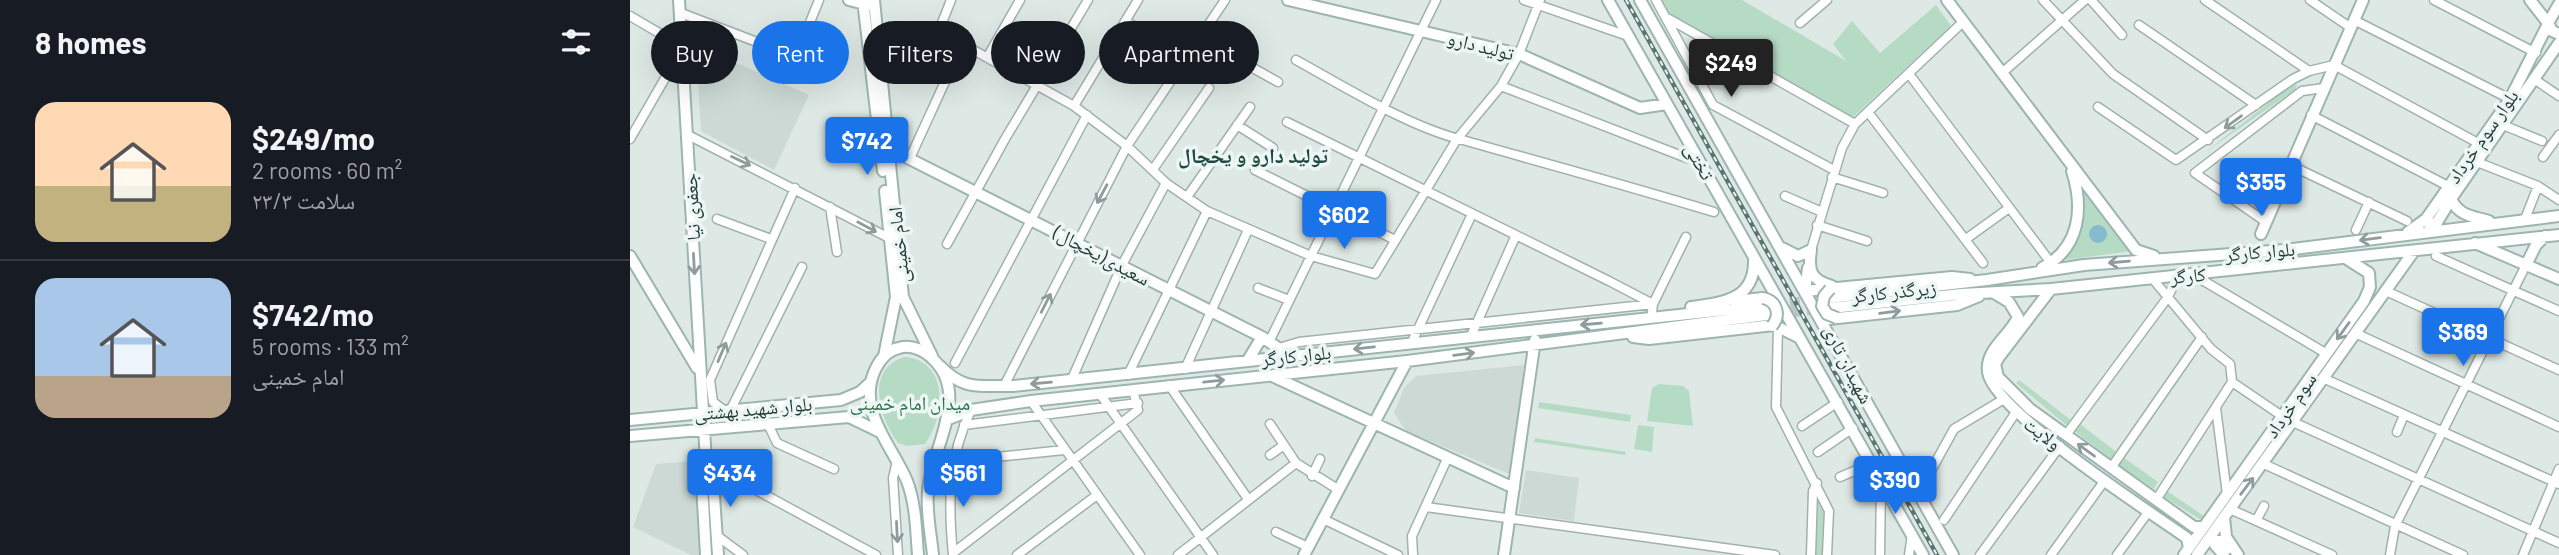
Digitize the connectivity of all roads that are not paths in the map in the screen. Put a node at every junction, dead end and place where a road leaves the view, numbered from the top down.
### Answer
1 (680, 0) edge
2 (819, 0) edge
3 (849, 0) edge
4 (951, 0) edge
5 (1020, 0) edge
6 (1088, 0) edge
7 (1138, 0) edge
8 (1225, 0) edge
9 (1288, 0) edge
10 (1436, 0) edge
11 (1524, 0) edge
12 (1608, 0) edge
13 (1640, 0) edge
14 (1656, 0) edge
15 (1827, 0) edge
16 (2043, 0) edge
17 (2085, 0) edge
18 (2091, 0) edge
19 (2205, 0) edge
20 (2310, 0) edge
21 (2363, 0) edge
22 (2436, 0) edge
23 (2535, 1) edge
24 (869, 2) edge
25 (1539, 2) edge
26 (1954, 3) edge
27 (2559, 4) edge
28 (681, 13) junction
29 (630, 16) edge
30 (1667, 18) junction
31 (681, 21) edge
32 (943, 21) edge
33 (1125, 21) edge
34 (1211, 21) edge
35 (1964, 21) junction
36 (2062, 21) junction
37 (1800, 23) dead end
38 (2353, 24) junction
39 (2548, 24) junction
40 (2139, 25) dead end
41 (651, 28) edge
42 (1421, 31) junction
43 (2559, 34) edge
44 (2122, 35) dead end
45 (1628, 36) junction
46 (2559, 43) edge
47 (977, 52) edge
48 (2536, 53) junction
49 (1519, 54) junction
50 (988, 56) junction
51 (1296, 60) dead end
52 (1099, 64) edge
53 (2334, 65) junction
54 (1259, 71) edge
55 (2309, 71) junction
56 (1909, 74) junction
57 (2002, 74) junction
58 (2293, 79) junction
59 (2534, 79) junction
60 (1278, 82) dead end
61 (662, 84) edge
62 (685, 84) edge
63 (943, 84) edge
64 (1168, 84) edge
65 (1038, 85) junction
66 (1501, 86) junction
67 (1209, 88) dead end
68 (2324, 88) junction
69 (2302, 91) junction
70 (2559, 96) edge
71 (2510, 99) junction
72 (1667, 104) junction
73 (2256, 105) junction
74 (1074, 106) junction
75 (1250, 107) dead end
76 (1384, 107) junction
77 (2098, 107) dead end
78 (1868, 113) junction
79 (2311, 115) junction
80 (1087, 116) junction
81 (1287, 122) dead end
82 (1855, 124) junction
83 (1237, 125) junction
84 (2503, 125) junction
85 (688, 135) junction
86 (2559, 135) edge
87 (630, 139) edge
88 (1457, 139) junction
89 (2208, 140) junction
90 (2542, 141) dead end
91 (2478, 143) junction
92 (1127, 146) junction
93 (2200, 146) junction
94 (888, 148) junction
95 (1273, 148) dead end
96 (2543, 157) dead end
97 (910, 158) junction
98 (1359, 158) junction
99 (1687, 158) dead end
100 (2211, 159) junction
101 (2477, 162) junction
102 (2290, 164) junction
103 (2070, 165) junction
104 (1154, 168) junction
105 (1255, 170) dead end
106 (890, 173) junction
107 (1833, 174) junction
108 (1166, 183) junction
109 (2448, 186) junction
110 (2538, 186) junction
111 (795, 188) junction
112 (976, 191) junction
113 (1424, 191) junction
114 (1883, 193) dead end
115 (1785, 196) dead end
116 (1187, 197) junction
117 (2451, 199) junction
118 (2559, 200) edge
119 (2369, 202) junction
120 (830, 207) junction
121 (2009, 208) junction
122 (1333, 210) junction
123 (1207, 211) junction
124 (1714, 212) dead end
125 (1822, 212) junction
126 (1472, 214) junction
127 (2559, 216) edge
128 (1031, 217) junction
129 (717, 219) dead end
130 (2426, 219) junction
131 (2525, 219) junction
132 (2407, 221) dead end
133 (2266, 222) junction
134 (2493, 222) junction
135 (1817, 225) junction
136 (1248, 230) junction
137 (2356, 230) dead end
138 (2261, 234) junction
139 (1516, 235) junction
140 (2400, 235) junction
141 (2559, 235) edge
142 (2545, 236) junction
143 (1686, 237) dead end
144 (893, 238) junction
145 (771, 239) junction
146 (1775, 239) junction
147 (1966, 239) junction
148 (1395, 240) junction
149 (1867, 241) dead end
150 (1076, 242) junction
151 (2474, 242) junction
152 (947, 244) dead end
153 (1811, 250) junction
154 (2285, 250) junction
155 (836, 251) dead end
156 (2414, 251) junction
157 (2238, 253) junction
158 (630, 256) edge
159 (1311, 256) junction
160 (2436, 256) dead end
161 (2170, 258) junction
162 (2347, 259) junction
163 (1754, 260) junction
164 (1983, 263) dead end
165 (2051, 263) junction
166 (2527, 263) junction
167 (1122, 265) junction
168 (2084, 265) junction
169 (802, 267) dead end
170 (1808, 268) junction
171 (2559, 272) edge
172 (2032, 274) junction
173 (2192, 274) junction
174 (2178, 275) junction
175 (2149, 278) junction
176 (2371, 279) junction
177 (2559, 279) edge
178 (1987, 281) junction
179 (1258, 288) dead end
180 (1845, 288) junction
181 (1961, 289) junction
182 (2051, 289) junction
183 (1170, 290) junction
184 (2387, 290) junction
185 (2513, 290) junction
186 (1805, 291) junction
187 (1990, 292) junction
188 (2168, 297) junction
189 (1830, 298) junction
190 (1289, 300) junction
191 (1725, 303) junction
192 (907, 311) junction
193 (2559, 311) edge
194 (894, 312) junction
195 (1210, 312) junction
196 (2017, 313) junction
197 (1772, 314) junction
198 (2034, 314) junction
199 (1656, 316) junction
200 (1855, 316) junction
201 (1837, 318) junction
202 (1823, 320) junction
203 (1476, 323) junction
204 (1417, 330) junction
205 (1534, 330) junction
206 (2355, 333) junction
207 (1471, 336) junction
208 (1617, 336) junction
209 (2202, 337) junction
210 (2489, 338) junction
211 (1266, 339) junction
212 (1412, 342) junction
213 (1803, 342) junction
214 (1535, 345) junction
215 (1837, 346) junction
216 (1279, 348) junction
217 (2327, 354) junction
218 (884, 356) junction
219 (1290, 356) junction
220 (1993, 358) junction
221 (1248, 360) junction
222 (1407, 361) junction
223 (937, 362) junction
224 (955, 363) dead end
225 (1185, 369) junction
226 (2559, 370) edge
227 (1270, 374) junction
228 (1128, 375) junction
229 (703, 377) junction
230 (2323, 378) junction
231 (1994, 379) junction
232 (1070, 381) junction
233 (871, 382) junction
234 (2232, 382) junction
235 (1169, 385) junction
236 (2466, 385) junction
237 (1009, 386) junction
238 (1133, 390) junction
239 (1100, 394) junction
240 (700, 395) junction
241 (845, 399) junction
242 (2004, 400) junction
243 (1031, 401) junction
244 (1838, 402) junction
245 (1016, 403) junction
246 (1138, 403) junction
247 (1109, 407) junction
248 (2216, 408) junction
249 (971, 410) junction
250 (727, 411) junction
251 (2016, 412) junction
252 (701, 414) junction
253 (1041, 415) junction
254 (2404, 415) junction
255 (669, 416) junction
256 (849, 416) junction
257 (2282, 416) junction
258 (630, 420) edge
259 (946, 421) junction
260 (767, 422) junction
261 (2293, 422) junction
262 (1375, 423) junction
263 (1270, 424) dead end
264 (964, 425) junction
265 (1122, 425) junction
266 (1802, 426) dead end
267 (2559, 427) edge
268 (702, 428) junction
269 (1853, 428) junction
270 (880, 432) junction
271 (2397, 432) dead end
272 (2443, 432) junction
273 (2066, 435) junction
274 (630, 436) edge
275 (1284, 445) junction
276 (2060, 446) junction
277 (1065, 450) junction
278 (1818, 452) dead end
279 (1270, 455) dead end
280 (1447, 458) junction
281 (1320, 459) dead end
282 (897, 461) junction
283 (959, 461) dead end
284 (1073, 461) junction
285 (1296, 463) junction
286 (1873, 463) junction
287 (709, 464) junction
288 (2264, 464) junction
289 (2111, 468) junction
290 (834, 469) dead end
291 (2559, 469) edge
292 (1312, 476) junction
293 (1840, 477) dead end
294 (1881, 477) junction
295 (2420, 479) junction
296 (2105, 480) junction
297 (1817, 483) junction
298 (2556, 483) edge
299 (1923, 485) dead end
300 (1514, 488) junction
301 (1339, 490) junction
302 (2227, 494) junction
303 (1097, 495) junction
304 (1248, 499) junction
305 (2156, 500) junction
306 (2264, 506) dead end
307 (1426, 508) junction
308 (2149, 511) junction
309 (2227, 513) junction
310 (1510, 518) junction
311 (1323, 519) junction
312 (1944, 520) dead end
313 (2256, 521) junction
314 (2395, 526) junction
315 (2199, 527) junction
316 (2534, 531) junction
317 (1276, 532) dead end
318 (1912, 534) junction
319 (716, 535) junction
320 (1201, 537) junction
321 (2559, 542) edge
322 (2189, 549) edge
323 (1710, 550) edge
324 (1306, 551) edge
325 (1732, 552) edge
326 (953, 554) edge
327 (2232, 554) edge
328 (706, 555) edge
329 (718, 555) edge
330 (743, 555) edge
331 (876, 555) edge
332 (898, 555) edge
333 (918, 555) edge
334 (933, 555) edge
335 (1017, 555) edge
336 (1140, 555) edge
337 (1178, 555) edge
338 (1213, 555) edge
339 (1398, 555) edge
340 (1413, 555) edge
341 (1504, 555) edge
342 (1775, 555) edge
343 (1811, 555) edge
344 (1827, 555) edge
345 (1880, 555) edge
346 (1909, 555) edge
347 (1923, 555) edge
348 (1953, 555) edge
349 (1979, 555) edge
350 (2051, 555) edge
351 (2118, 555) edge
352 (2332, 555) edge
353 (2390, 555) edge
354 (2463, 555) edge
355 (2523, 555) edge

1 - 28 street, جعفری نیا
2 - 28 street
3 - 24 street
4 - 32 street
5 - 50 street
6 - 65 street
7 - 33 street
8 - 34 street
9 - 42 street, تولید دارو
10 - 42 street
11 - 25 street
12 - 45 street, تختی
13 - 146 street
14 - 30 street
15 - 37 street
16 - 36 street
17 - 36 street
18 - 44 street
19 - 55 street
20 - 38 street
21 - 38 street
22 - 48 street
23 - 39 street
24 - 94 street, امام خمینی
24 - 144 street, امام خمینی
25 - 45 street
25 - 49 street
26 - 35 street
27 - 39 street, بلوار سوم خرداد
28 - 31 street, جعفری نیا
29 - 41 street
30 - 82 street
30 - 107 street
35 - 56 street
35 - 57 street
36 - 57 street
36 - 89 street
38 - 53 street
38 - 71 street
39 - 43 street
39 - 48 street, بلوار سوم خرداد
40 - 73 street
42 - 49 street, تولید دارو
42 - 76 street
45 - 72 street, تختی
46 - 59 street, بلوار سوم خرداد
47 - 50 street
48 - 71 street, بلوار سوم خرداد
49 - 66 street
49 - 72 street, تولید دارو
50 - 65 street
51 - 76 street
52 - 74 street
53 - 55 street
53 - 68 street
53 - 91 street
54 - 60 street
55 - 58 street
56 - 78 street
56 - 121 street
57 - 103 street
58 - 69 street
58 - 73 street
59 - 70 street
59 - 84 street, بلوار سوم خرداد
61 - 87 street
62 - 85 street, جعفری نیا
63 - 97 street
64 - 92 street
65 - 74 street
65 - 112 street
66 - 88 street
66 - 99 street
67 - 104 street
68 - 69 street
68 - 79 street
69 - 100 street
71 - 91 street, بلوار سوم خرداد
72 - 163 street, تختی
73 -> 89 street
74 - 80 street
75 - 83 street
76 - 88 street
76 - 98 street
77 - 93 street
78 - 82 street
78 - 147 street
79 - 102 street
79 - 109 street
80 - 92 street
80 - 128 street
81 - 98 street
82 - 107 street
83 - 95 street
83 - 116 street
84 - 90 street
84 - 101 street, بلوار سوم خرداد
85 -> 111 street
85 -> 229 street, جعفری نیا
86 - 96 street
88 - 113 street
88 - 124 street
89 - 93 street
91 - 109 street, بلوار سوم خرداد
92 - 104 street
92 -> 150 street
93 - 100 street
94 - 97 street, سعیدی(یخچال)
94 - 106 street, امام خمینی
97 - 106 street
97 - 112 street, سعیدی(یخچال)
98 - 113 street
98 - 122 street
100 - 133 street
101 - 110 street
101 - 117 street, بلوار سوم خرداد
102 - 119 street
102 - 133 street
103 - 161 street
103 - 165 street
104 - 108 street
105 - 122 street
106 - 144 street, امام خمینی
107 - 114 street
107 - 125 street
108 - 116 street
108 - 167 street
109 - 130 street, بلوار سوم خرداد
110 - 118 street
110 - 131 street
111 - 120 street
111 - 145 street
112 - 128 street, سعیدی(یخچال)
112 - 152 street
113 - 126 street
113 - 148 street
115 - 125 street
116 - 123 street
117 - 130 street, بلوار سوم خرداد
117 - 134 street
119 - 132 street
119 - 137 street
120 -> 144 street
120 - 155 street
121 - 147 street
121 - 165 street
122 - 148 street
122 - 159 street
123 - 136 street
123 - 183 street
125 - 135 street
126 - 139 street
126 - 204 street
127 - 131 street, بلوار کارگر
128 - 150 street, سعیدی(یخچال)
128 - 224 street
129 - 145 street
130 - 140 street, بلوار سوم خرداد
131 - 134 street, بلوار کارگر
133 - 138 street
134 - 140 street, بلوار کارگر
135 - 149 street
135 - 153 street
136 - 159 street
136 - 195 street
138 - 154 street
138 - 157 street
139 - 199 street
139 - 203 street
140 -> 154 street, بلوار کارگر
141 - 142 street
142 - 151 street
142 - 166 street
143 - 199 street
144 - 192 street, امام خمینی
144 - 194 street, امام خمینی
229 -> 145 street
146 - 153 street
146 - 186 street
147 - 164 street
148 - 159 street
150 - 167 street, سعیدی(یخچال)
237 -> 150 street
151 - 156 street
151 - 166 street
153 - 170 street
154 - 157 street, بلوار کارگر
156 - 162 street, کارگر
156 - 184 street, سوم خرداد
157 - 161 street, بلوار کارگر
158 - 229 street
159 - 190 street
160 - 185 street
161 -> 168 street, بلوار کارگر
162 - 173 street, کارگر
162 - 176 street
163 - 191 street
163 - 213 street, تختی
165 - 172 street
166 - 171 street
166 - 177 street
166 - 185 street
167 - 183 street, سعیدی(یخچال)
167 - 232 street
168 - 172 street, بلوار کارگر
168 - 175 street
169 - 250 street
170 - 180 street
170 - 186 street
172 - 178 street, بلوار کارگر
173 - 174 street, کارگر
173 - 217 street
174 - 175 street, کارگر
174 - 188 street
175 - 182 street, کارگر
175 - 188 street
176 - 184 street
176 -> 217 street, سوم خرداد
178 - 180 street
178 - 181 street, بلوار کارگر
179 - 190 street
180 - 189 street
181 - 187 street, کارگر
181 - 189 street, زیرگذر کارگر
182 - 187 street, کارگر
182 - 198 street
183 - 195 street, سعیدی(یخچال)
183 - 228 street
184 - 206 street, سوم خرداد
184 - 210 street
185 - 193 street
185 - 210 street
186 - 189 street
186 - 202 street
187 - 196 street
200 -> 187 street, شهیدان تاری
188 - 209 street
188 - 273 street
189 - 201 street, bridge
190 - 211 street
191 - 197 street
191 - 199 street
192 - 194 street
192 - 223 street, امام خمینی
194 - 218 street, امام خمینی
195 - 211 street, سعیدی(یخچال)
195 - 225 street
196 - 198 street
196 - 220 street
197 - 199 street
197 - 208 street
197 - 213 street
197 - 297 street
198 - 220 street
199 - 203 street
199 -> 205 street, بلوار کارگر
199 - 208 street, بلوار کارگر
200 - 201 street, شهیدان تاری
200 - 215 street
201 - 202 street, شهیدان تاری
202 - 215 street, شهیدان تاری
203 - 204 street
203 - 207 street
204 - 212 street
204 - 216 street
205 - 207 street, بلوار کارگر
205 - 214 street
206 - 230 street, سوم خرداد
206 - 236 street
207 - 212 street, بلوار کارگر
208 - 214 street, بلوار کارگر
209 - 234 street
209 - 289 street
210 - 226 street
210 - 236 street
211 - 216 street, سعیدی(یخچال)
211 - 221 street
212 -> 219 street, بلوار کارگر
213 - 244 street, تختی
222 -> 214 street, بلوار کارگر
214 - 300 street
215 - 348 street, شهیدان تاری
216 - 219 street, سعیدی(یخچال)
217 - 257 street, سوم خرداد
218 - 223 street
218 - 233 street
219 - 221 street, بلوار کارگر
220 - 231 street
221 - 225 street, بلوار کارگر
222 - 227 street, بلوار کارگر
222 - 262 street
223 - 237 street, بلوار کارگر
223 - 259 street
225 - 228 street, بلوار کارگر
235 -> 227 street, بلوار کارگر
227 - 262 street
228 - 232 street, بلوار کارگر
229 - 240 street, جعفری نیا
229 - 250 street
230 - 254 street
230 - 261 street, سوم خرداد
231 - 242 street, ولایت
231 - 273 street, ولایت
232 -> 237 street, بلوار کارگر
233 - 241 street, بلوار شهید بهشتی
233 - 270 street
234 - 248 street
234 - 257 street
235 - 238 street, بلوار کارگر
235 - 304 street
236 - 267 street
236 - 272 street
237 - 245 street
238 - 239 street, بلوار کارگر
238 - 246 street
239 - 243 street, بلوار کارگر
239 - 247 street
240 - 252 street, جعفری نیا
240 - 255 street
241 - 250 street, بلوار شهید بهشتی
241 - 256 street
242 - 251 street, ولایت
242 - 299 street
243 - 245 street, بلوار کارگر
243 - 253 street
244 - 266 street
244 - 269 street, تختی
245 - 249 street, بلوار کارگر
246 - 247 street
246 - 265 street
247 - 253 street
247 - 265 street
248 - 302 street
248 - 305 street
249 - 259 street, بلوار کارگر
249 - 264 street
250 - 252 street, بلوار شهید بهشتی
251 - 276 street, ولایت
251 - 312 street
252 - 255 street, بلوار شهید بهشتی
252 - 268 street, جعفری نیا
253 - 264 street
253 - 277 street
254 - 271 street
254 - 272 street
255 - 258 street, بلوار شهید بهشتی
256 - 260 street, بلوار شهید بهشتی
256 - 270 street
257 - 302 street, سوم خرداد
259 - 334 street
260 - 268 street, بلوار شهید بهشتی
260 - 290 street
261 - 288 street, سوم خرداد
261 - 295 street
262 - 280 street
262 - 301 street
263 - 275 street
264 - 326 street
265 - 284 street
265 - 320 street
268 - 274 street, بلوار شهید بهشتی
268 - 287 street, جعفری نیا
269 - 278 street
269 - 286 street, تختی
270 - 282 street
272 - 295 street
272 - 298 street
289 -> 273 street, ولایت
275 - 279 street
275 - 285 street
276 - 296 street, ولایت
276 - 349 street
277 - 283 street
277 - 284 street
280 - 300 street
280 - 307 street
281 - 292 street
282 -> 332 street
282 - 333 street
284 - 303 street
284 - 326 street
285 - 292 street
285 - 304 street
286 - 293 street
286 - 294 street, تختی
287 - 319 street
287 - 328 street
287 - 331 street
309 -> 288 street, سوم خرداد
288 - 314 street
289 - 305 street, ولایت
291 - 298 street
292 - 301 street
294 - 318 street, تختی
294 - 345 street
295 - 314 street
295 - 316 street
296 - 308 street, ولایت
296 - 350 street
297 - 343 street
297 - 344 street
298 - 316 street
300 - 310 street
301 - 311 street
302 - 315 street, سوم خرداد
303 - 335 street
303 - 336 street
304 - 320 street
305 - 315 street, ولایت
306 - 313 street
307 - 310 street
307 - 340 street
308 - 322 street, ولایت
308 - 351 street
309 - 313 street
309 - 322 street, سوم خرداد
309 - 327 street
310 - 323 street
310 - 341 street
311 - 324 street
311 - 339 street
313 - 352 street
314 - 353 street
314 - 354 street
315 - 322 street, سوم خرداد
316 - 321 street
316 - 355 street
317 - 324 street
318 - 346 street
318 - 347 street, تختی
319 - 329 street
319 - 330 street
320 - 337 street
320 - 338 street
323 - 325 street
325 - 342 street

